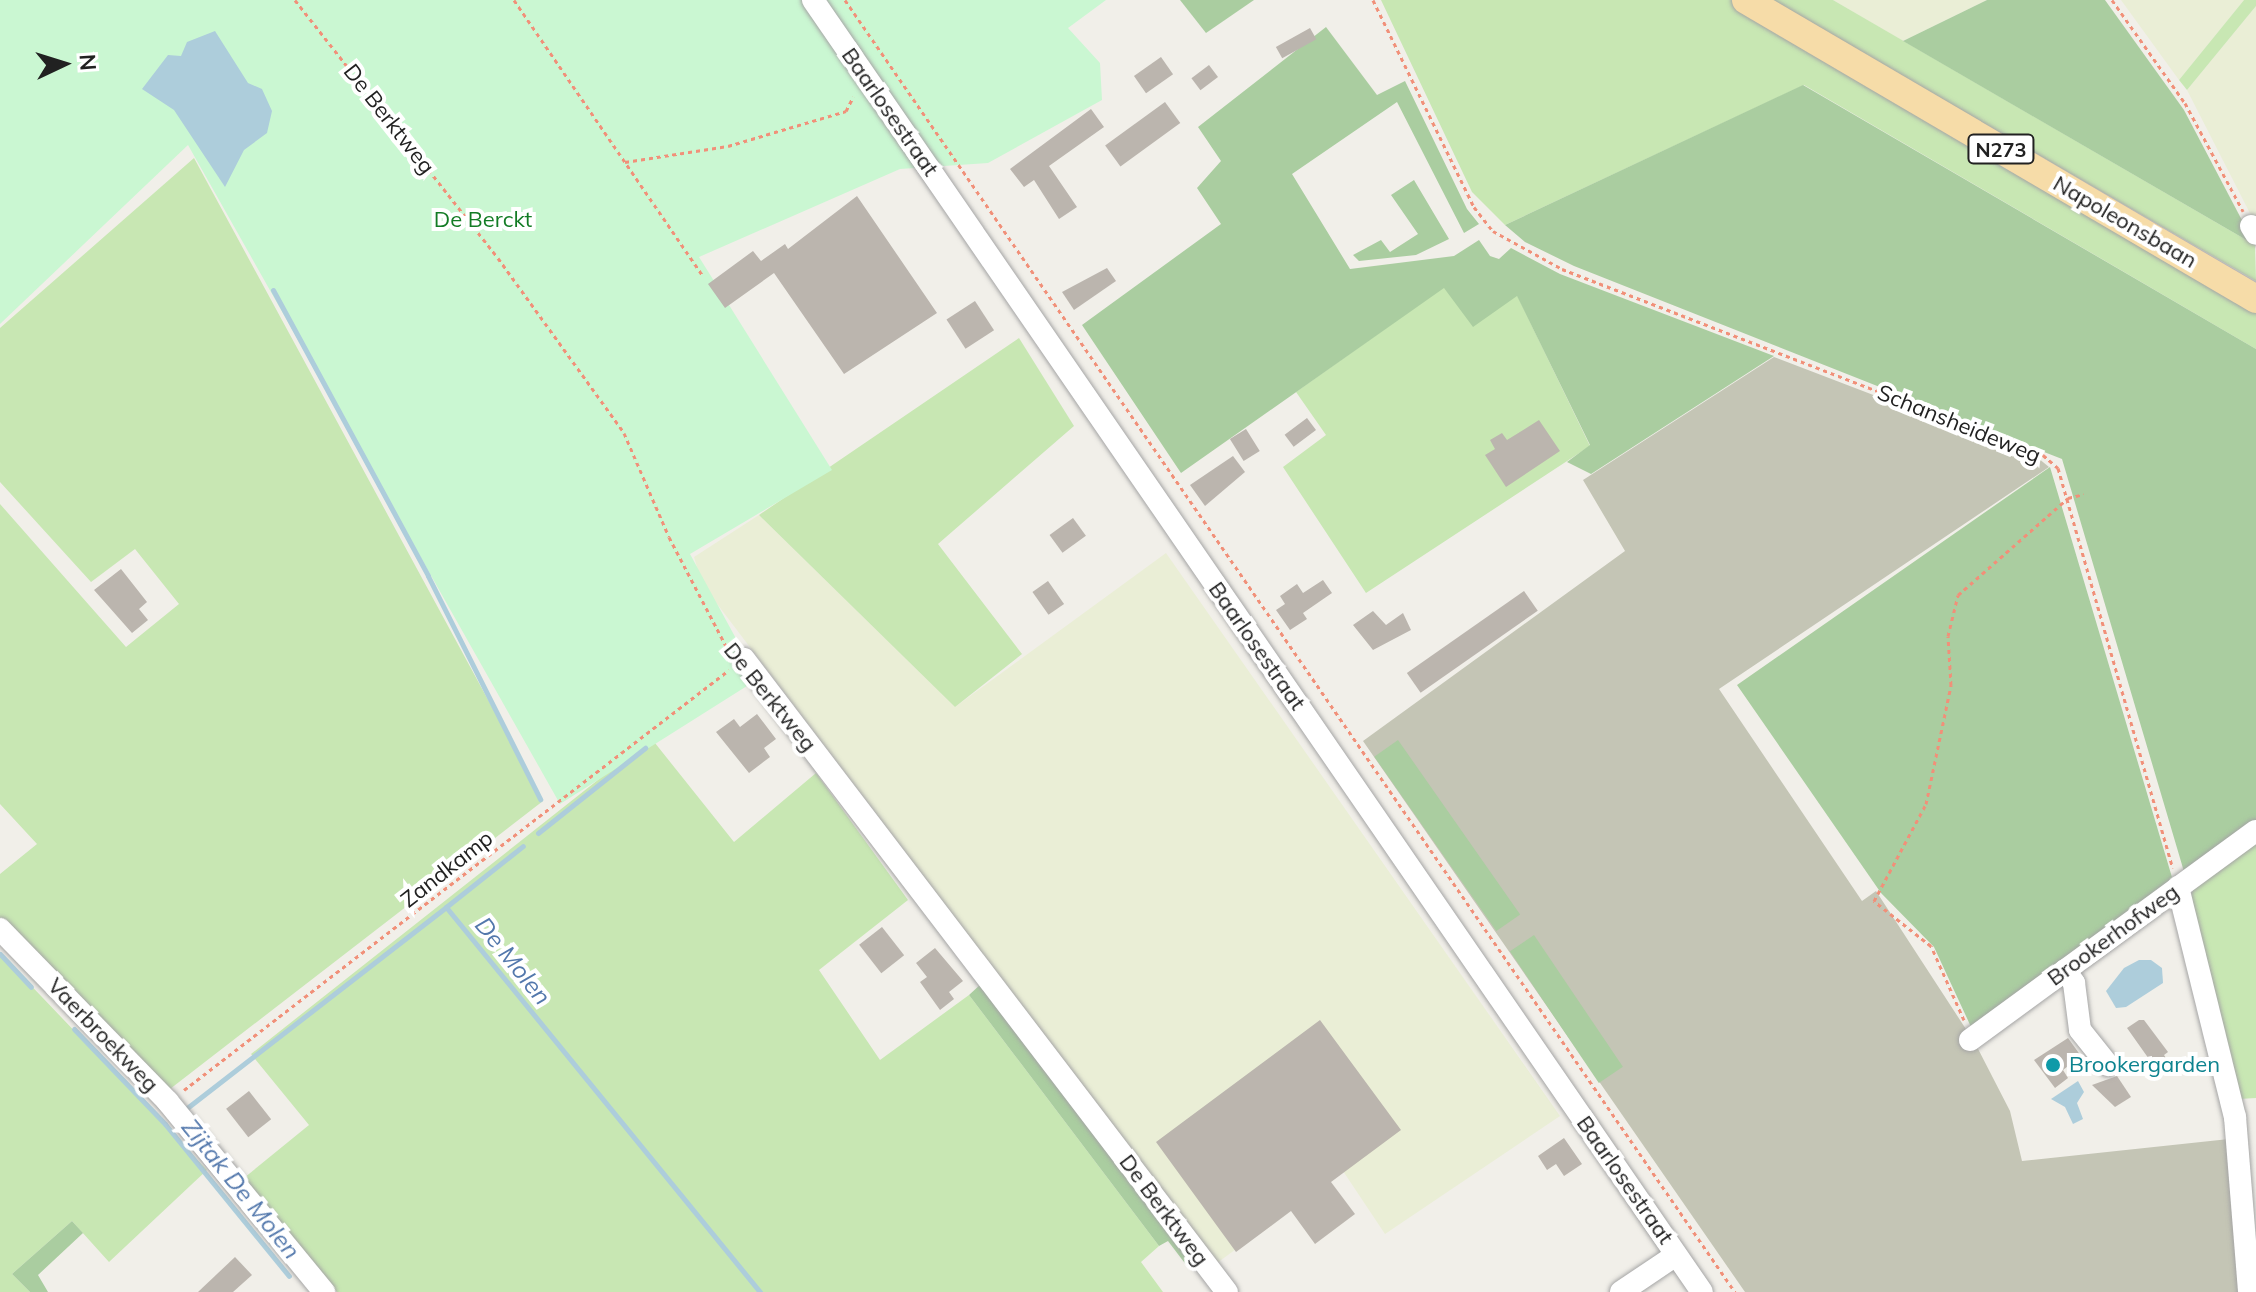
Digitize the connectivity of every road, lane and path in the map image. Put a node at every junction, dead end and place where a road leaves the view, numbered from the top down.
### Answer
1 (295, 0) edge
2 (514, 0) edge
3 (813, 0) edge
4 (845, 0) edge
5 (1373, 0) edge
6 (1746, 0) edge
7 (2112, 0) edge
8 (888, 60) junction
9 (864, 75) junction
10 (625, 162) junction
11 (2253, 230) edge
12 (703, 276) dead end
13 (2256, 299) edge
14 (2084, 494) dead end
15 (2068, 498) junction
16 (744, 659) junction
17 (2256, 831) edge
18 (2178, 887) junction
19 (0, 929) edge
20 (2065, 970) junction
21 (1970, 1040) joint
22 (2108, 1065) dead end
23 (168, 1102) junction
24 (1676, 1255) junction
25 (313, 1288) edge
26 (1227, 1292) edge
27 (1621, 1292) edge
28 (1702, 1292) edge
29 (1735, 1292) edge
30 (2249, 1292) edge

1 - 16 path, De Berktweg
2 - 10 path
3 - 9 street, Baarlosestraat
4 - 8 path
5 - 15 path, Schansheideweg
6 - 13 main road, Napoleonsbaan / N273
7 - 11 path
8 - 9 path
8 - 29 path
9 - 10 path
9 - 24 street, Baarlosestraat
10 - 12 path
14 - 15 path
15 - 18 path, Schansheideweg
15 - 21 path
16 - 23 path, Zandkamp
16 - 26 street, De Berktweg
17 - 18 street, Brookerhofweg
18 - 20 street, Brookerhofweg
18 - 30 street
19 - 23 street, Vaerbroekweg
20 - 21 street, Brookerhofweg
20 - 22 street
23 - 25 street, Vaerbroekweg
24 - 27 street
24 - 28 street, Baarlosestraat

